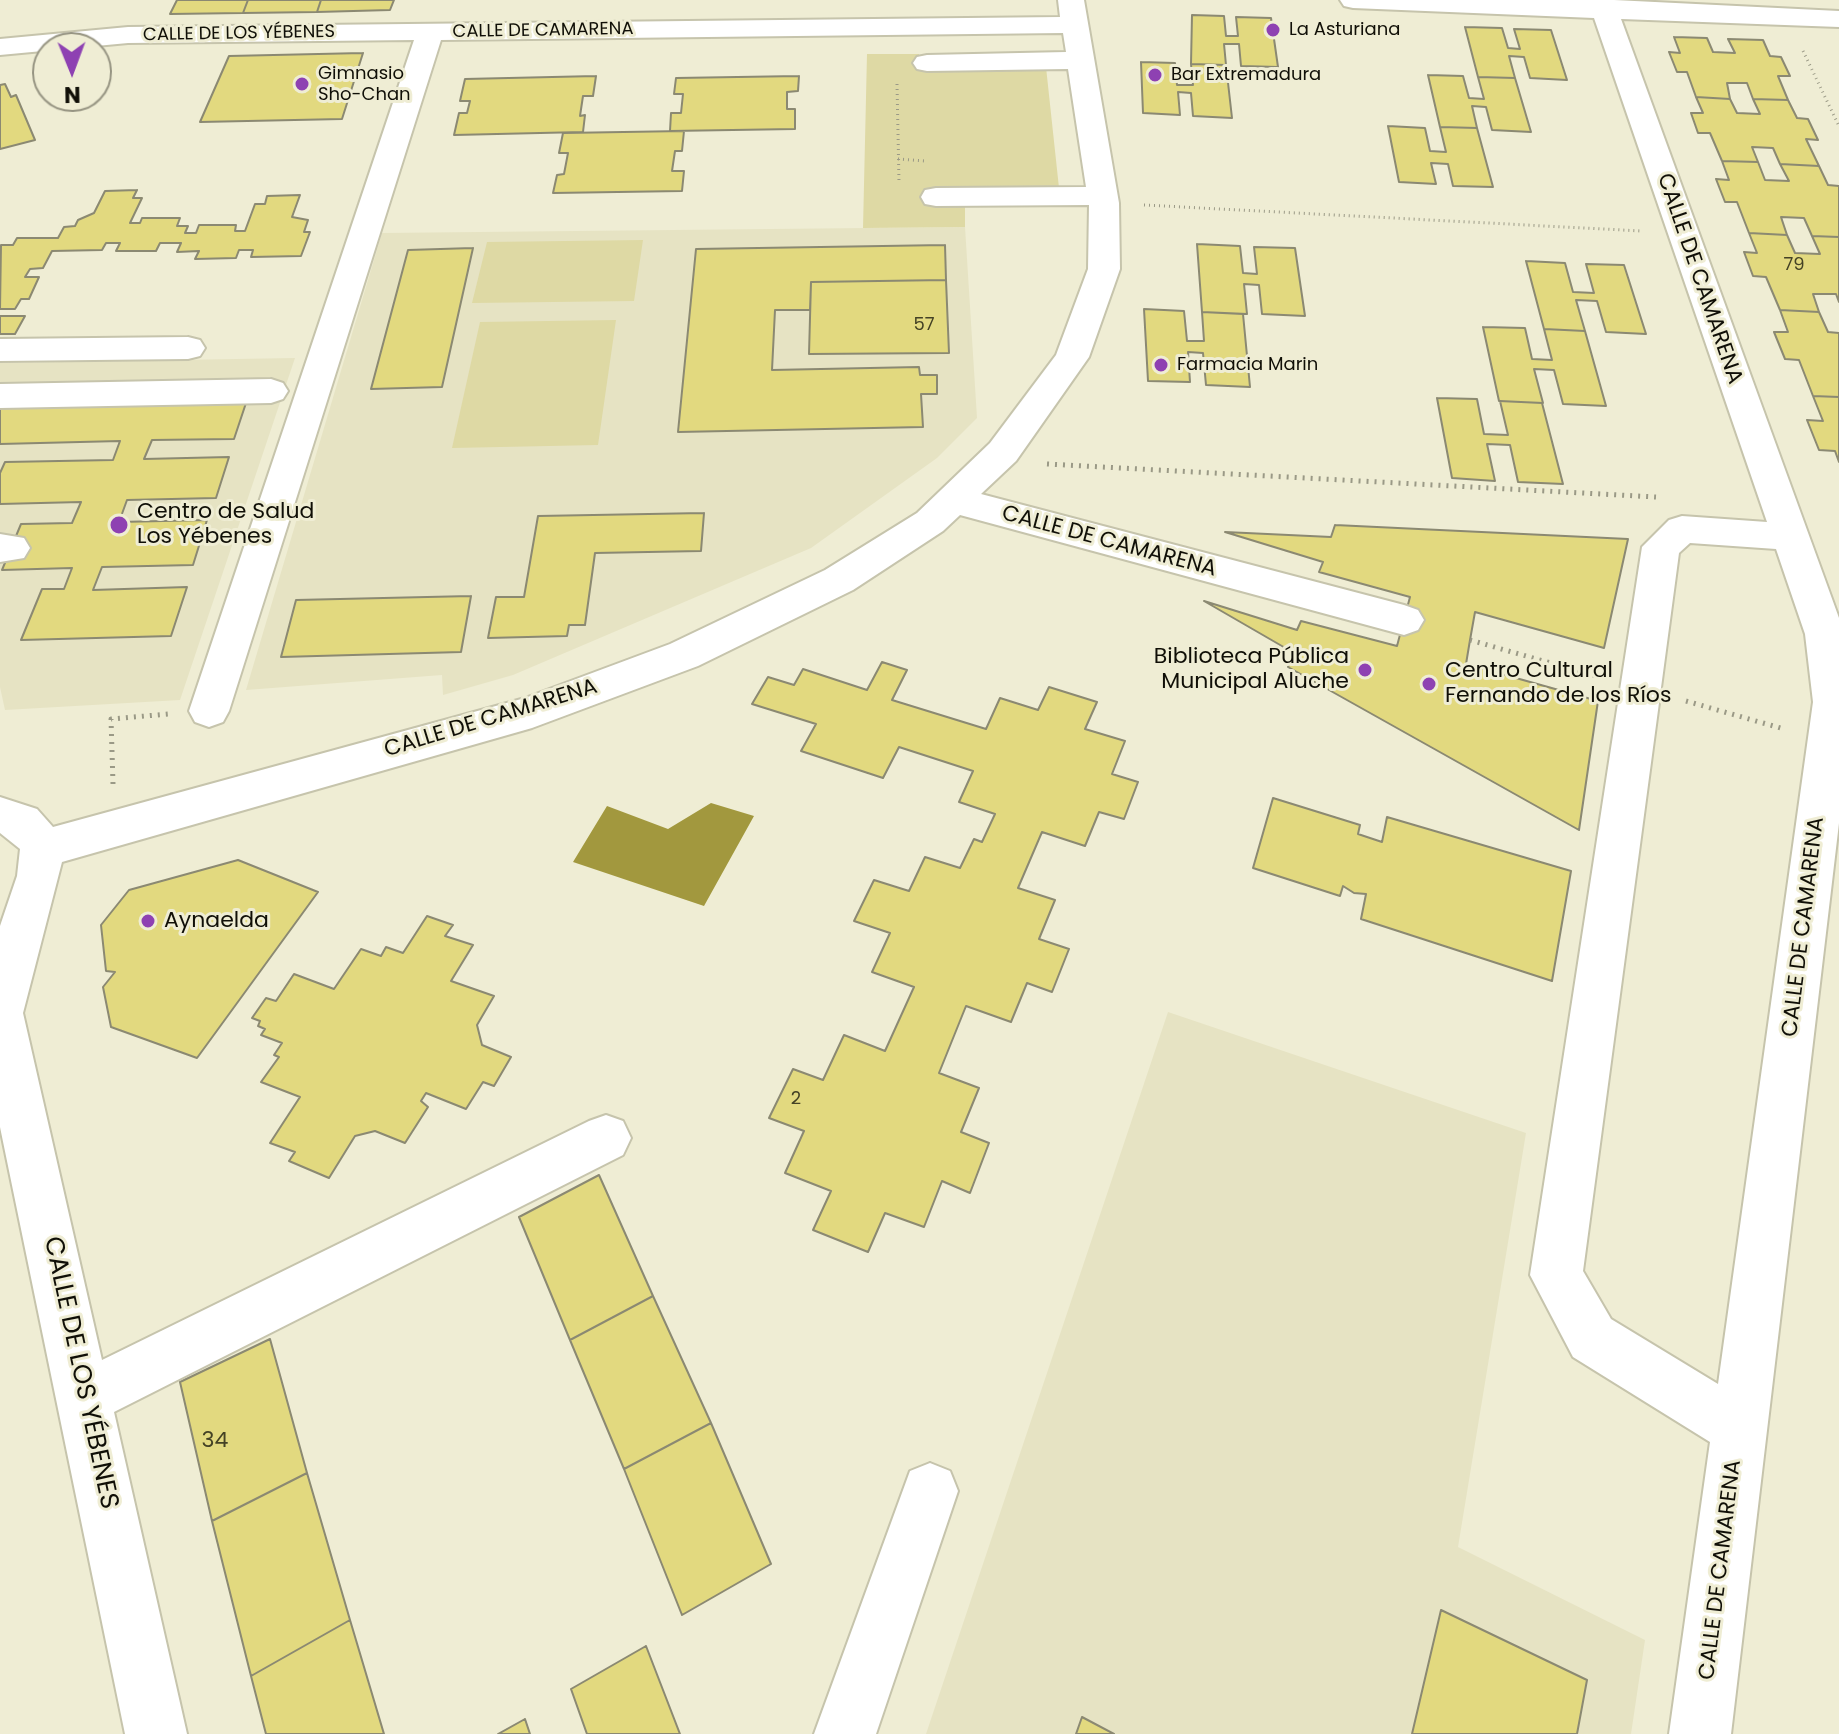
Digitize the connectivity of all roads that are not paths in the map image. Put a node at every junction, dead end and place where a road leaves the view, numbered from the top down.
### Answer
1 (1353, 0) edge
2 (1603, 4) edge
3 (1072, 12) edge
4 (1839, 19) edge
5 (430, 32) junction
6 (0, 47) edge
7 (1079, 60) junction
8 (927, 63) dead end
9 (936, 197) dead end
10 (1120, 200) junction
11 (188, 348) dead end
12 (0, 350) edge
13 (271, 391) dead end
14 (0, 396) edge
15 (953, 500) junction
16 (1790, 537) junction
17 (1404, 620) dead end
18 (1832, 637) edge
19 (1836, 703) edge
20 (209, 711) road end
21 (19, 835) edge
22 (0, 922) edge
23 (0, 1013) edge
24 (606, 1138) dead end
25 (85, 1397) junction
26 (1739, 1428) junction
27 (930, 1491) dead end
28 (156, 1734) edge
29 (845, 1734) edge
30 (1700, 1734) edge

1 - 2 street
2 - 4 street
2 - 16 street, CALLE DE CAMARENA
3 - 5 street, CALLE DE CAMARENA
3 - 7 street, CALLE DE CAMARENA
5 - 6 street, CALLE DE LOS YÉBENES
5 - 20 street, CALLE DE CAMARENA
7 - 8 street
7 - 10 street, CALLE DE CAMARENA
9 - 10 street
10 - 15 street, CALLE DE CAMARENA
11 - 12 street
13 - 14 street
15 - 17 street, CALLE DE CAMARENA
15 - 21 street, CALLE DE CAMARENA
16 - 18 street, CALLE DE CAMARENA
16 - 26 street
18 - 19 street, CALLE DE CAMARENA
19 - 26 street, CALLE DE CAMARENA
21 - 22 street
21 - 23 street, CALLE DE LOS YÉBENES
23 - 25 street, CALLE DE LOS YÉBENES
24 - 25 street
25 - 28 street, CALLE DE LOS YÉBENES
26 - 30 street, CALLE DE CAMARENA
27 - 29 street

